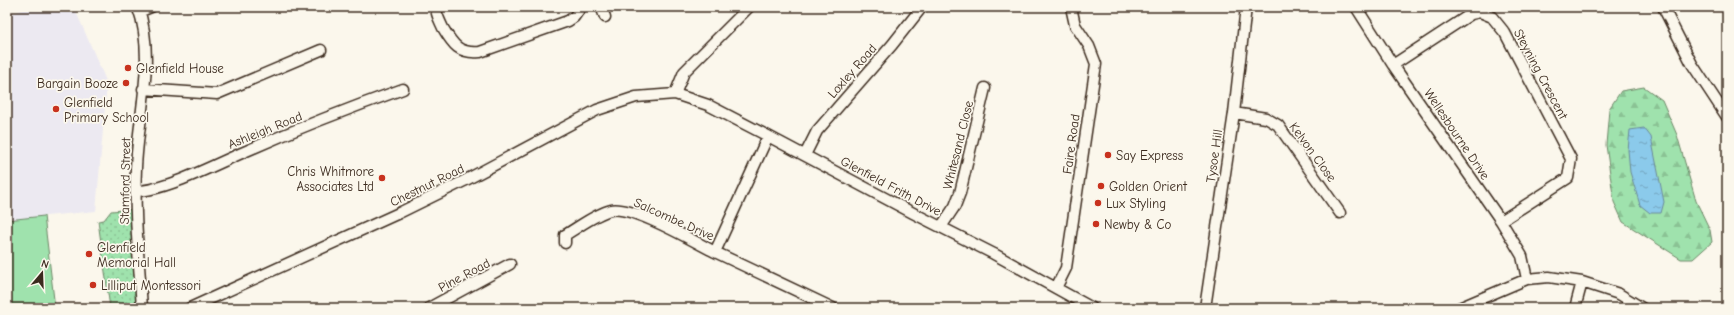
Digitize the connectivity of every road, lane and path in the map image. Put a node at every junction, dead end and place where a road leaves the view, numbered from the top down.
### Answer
1 (151, 7) edge
2 (436, 7) edge
3 (581, 7) edge
4 (749, 7) edge
5 (922, 7) edge
6 (1071, 7) edge
7 (1246, 7) edge
8 (1356, 7) edge
9 (1663, 7) edge
10 (138, 9) edge
11 (321, 50) dead end
12 (1394, 65) junction
13 (985, 88) dead end
14 (143, 89) junction
15 (403, 89) dead end
16 (676, 94) junction
17 (1234, 113) junction
18 (1727, 118) edge
19 (768, 136) junction
20 (805, 155) junction
21 (136, 191) junction
22 (1340, 213) dead end
23 (1501, 221) junction
24 (941, 227) junction
25 (565, 243) dead end
26 (715, 252) junction
27 (510, 264) dead end
28 (1527, 279) junction
29 (1582, 282) junction
30 (1056, 288) junction
31 (142, 308) edge
32 (190, 308) edge
33 (429, 308) edge
34 (833, 308) edge
35 (1092, 308) edge
36 (1205, 308) edge
37 (1459, 308) edge
38 (1575, 308) edge
39 (1642, 308) edge

1 - 10 street
2 - 3 street
4 - 16 street
5 - 20 street, Loxley Road
6 - 30 street, Faire Road
7 - 17 street, Tysoe Hill
8 - 12 street, Wellesbourne Drive
9 - 18 street
10 - 14 street, Stamford Street
11 - 14 street
12 - 23 street, Wellesbourne Drive
12 - 23 street, Steyning Crescent
13 - 24 street, Whitesand Close
14 - 21 street, Stamford Street
15 - 21 street, Ashleigh Road
16 - 19 street, Glenfield Frith Drive
16 - 32 street, Chestnut Road
17 - 22 street, Kelvon Close
17 - 36 street, Tysoe Hill
19 - 20 street, Glenfield Frith Drive
19 - 26 street, Salcombe Drive
20 - 24 street, Glenfield Frith Drive
21 - 31 street, Stamford Street
23 - 28 street, Wellesbourne Drive
24 - 30 street, Glenfield Frith Drive
25 - 26 street, Salcombe Drive
26 - 34 street, Salcombe Drive
27 - 33 street, Pine Road
28 - 29 street
28 - 37 street
29 - 38 street
29 - 39 street
30 - 35 street, Glenfield Frith Drive

